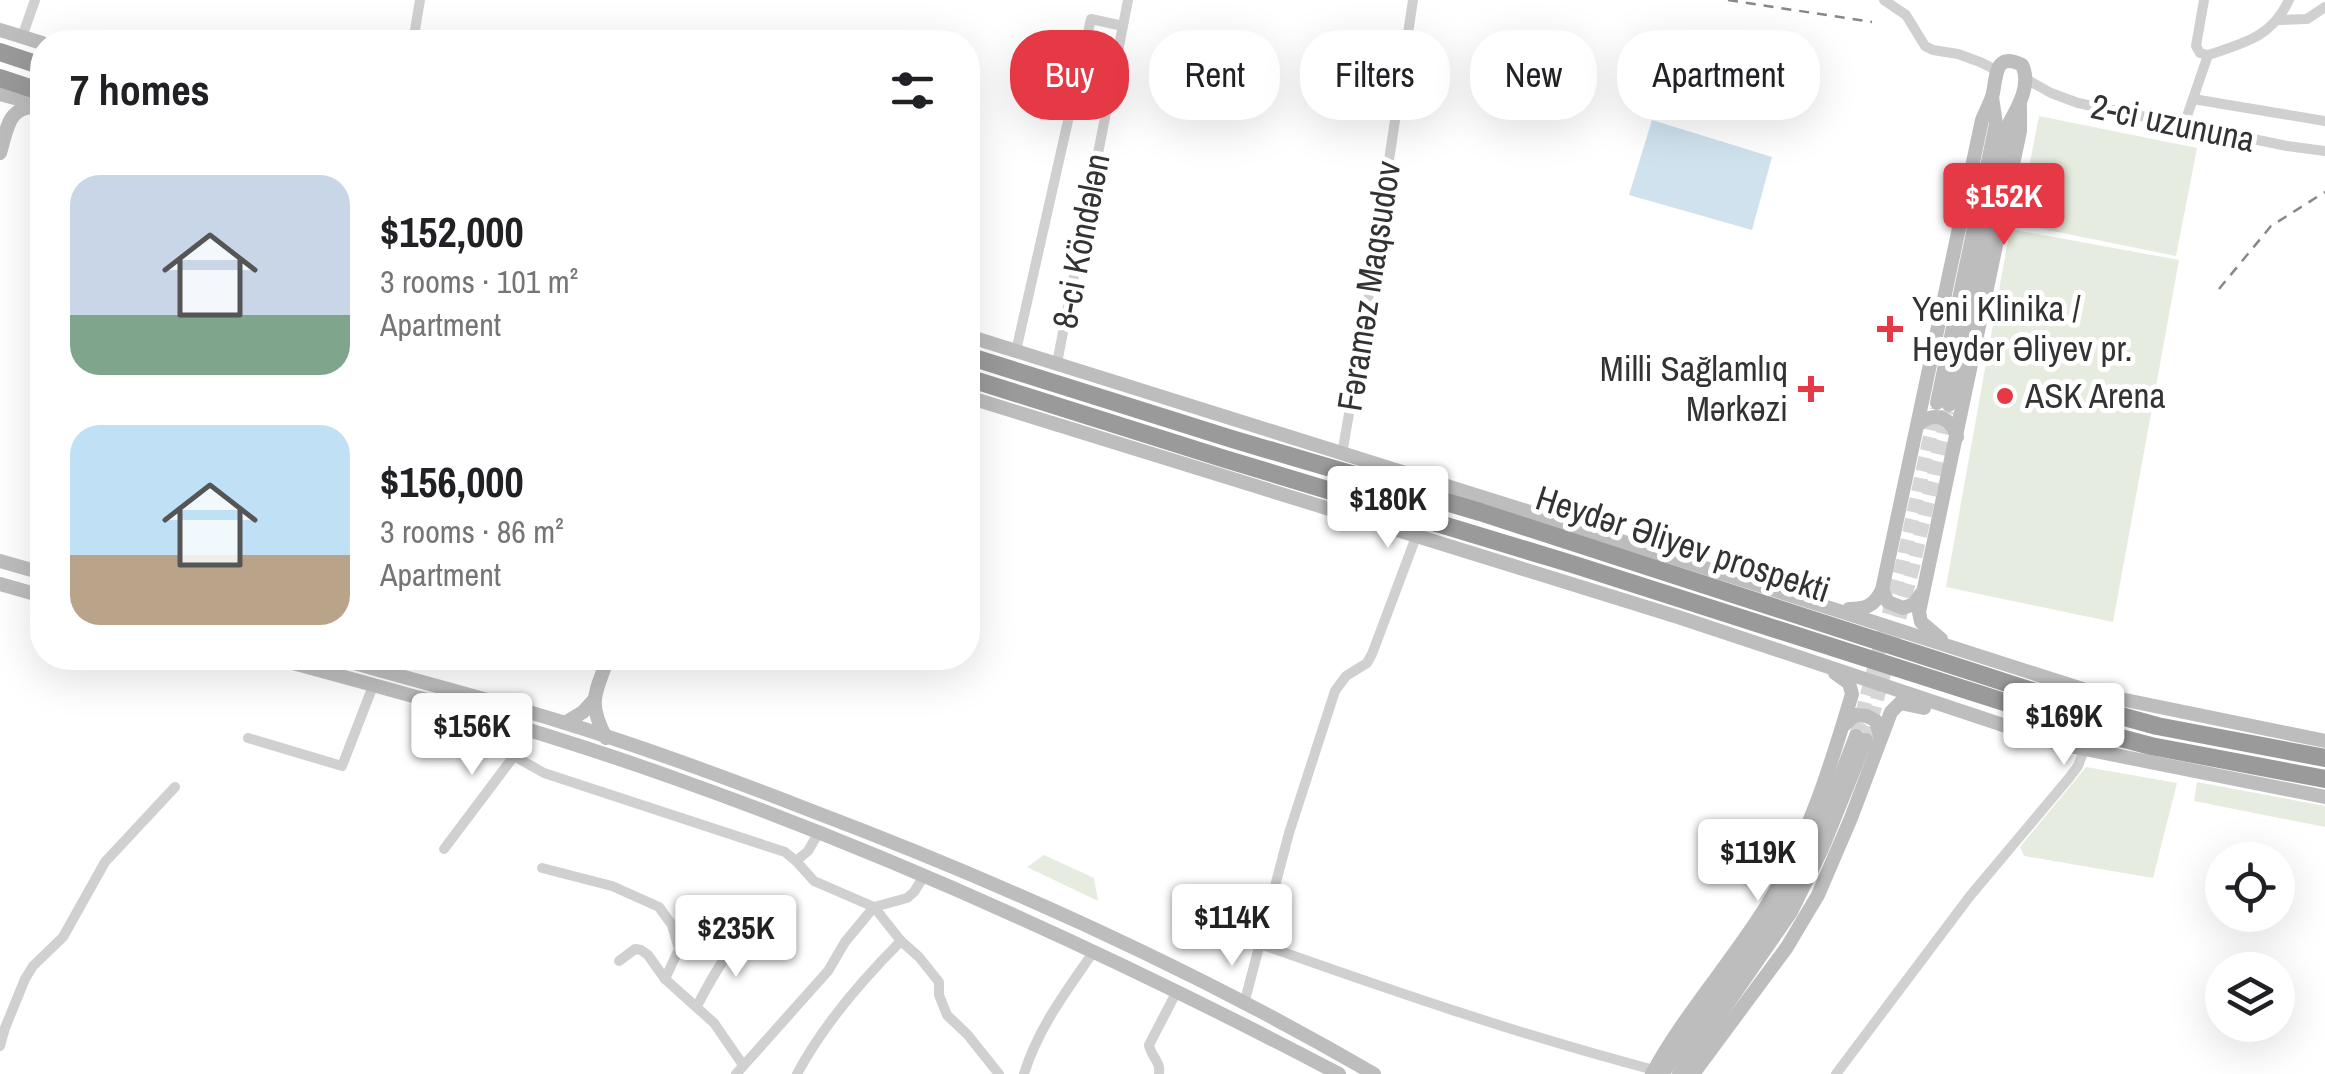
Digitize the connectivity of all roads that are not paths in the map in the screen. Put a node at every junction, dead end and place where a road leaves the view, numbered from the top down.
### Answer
1 (35, 0) edge
2 (420, 0) edge
3 (1128, 0) edge
4 (1413, 0) edge
5 (1884, 0) edge
6 (2204, 0) edge
7 (2289, 0) edge
8 (2325, 7) edge
9 (2279, 20) junction
10 (1123, 26) junction
11 (0, 30) edge
12 (415, 30) edge
13 (22, 37) junction
14 (30, 39) edge
15 (0, 52) edge
16 (2208, 55) junction
17 (30, 62) edge
18 (1996, 73) junction
19 (0, 78) edge
20 (2025, 82) junction
21 (30, 88) edge
22 (0, 94) edge
23 (1992, 96) junction
24 (2193, 99) junction
25 (2020, 102) junction
26 (30, 103) edge
27 (30, 107) edge
28 (2325, 121) edge
29 (2184, 125) junction
30 (2325, 151) edge
31 (0, 153) edge
32 (980, 340) edge
33 (1016, 351) junction
34 (980, 360) edge
35 (1057, 363) junction
36 (980, 382) edge
37 (980, 401) edge
38 (1918, 424) junction
39 (1957, 437) junction
40 (1342, 454) junction
41 (1416, 536) junction
42 (0, 561) edge
43 (30, 570) edge
44 (0, 584) edge
45 (1882, 590) junction
46 (30, 593) edge
47 (1921, 594) junction
48 (1833, 609) junction
49 (1958, 650) junction
50 (1822, 665) junction
51 (319, 670) edge
52 (335, 670) edge
53 (380, 670) edge
54 (604, 670) edge
55 (334, 674) junction
56 (373, 686) junction
57 (594, 700) junction
58 (498, 722) junction
59 (565, 723) junction
60 (1842, 727) junction
61 (248, 738) dead end
62 (606, 738) junction
63 (1867, 739) junction
64 (2325, 741) edge
65 (2060, 744) junction
66 (2084, 750) junction
67 (514, 756) junction
68 (2325, 758) edge
69 (680, 762) junction
70 (674, 778) junction
71 (2325, 779) edge
72 (175, 787) dead end
73 (2325, 796) edge
74 (819, 832) junction
75 (444, 849) dead end
76 (796, 861) junction
77 (542, 868) dead end
78 (924, 876) junction
79 (874, 907) junction
80 (762, 932) dead end
81 (901, 941) junction
82 (1260, 944) junction
83 (1094, 951) junction
84 (620, 961) dead end
85 (666, 979) junction
86 (1177, 990) junction
87 (1244, 1004) junction
88 (697, 1006) junction
89 (2, 1026) edge
90 (0, 1046) edge
91 (1349, 1060) junction
92 (740, 1069) edge
93 (1656, 1073) edge
94 (797, 1074) edge
95 (999, 1074) edge
96 (1024, 1074) edge
97 (1159, 1074) edge
98 (1340, 1074) edge
99 (1374, 1074) edge
100 (1679, 1074) edge
101 (1693, 1074) edge
102 (1836, 1074) edge

1 - 13 street
2 - 12 street
3 - 10 street, 8-ci Köndələn
4 - 40 street, Fəraməz Maqsudov
5 - 18 street
6 - 16 street
7 - 9 street
8 - 9 street
9 - 16 street
10 - 33 street
10 - 35 street, 8-ci Köndələn
11 - 13 main road
13 - 14 main road
15 - 17 highway
16 - 24 street
18 - 20 main road
18 - 20 main road
18 - 23 main road
19 - 21 highway
20 - 25 main road
20 - 29 street, 2-ci uzununa
22 - 26 main road
23 - 25 main road
23 - 38 main road
24 - 28 street
24 - 29 street
25 - 39 main road
27 - 31 main road
29 - 30 street, 2-ci uzununa
32 - 33 main road
33 - 35 main road
34 - 68 highway, Heydər Əliyev prospekti
35 - 40 main road
36 - 71 highway, Heydər Əliyev prospekti
37 - 41 main road
38 - 39 main road
38 - 45 main road
39 - 47 main road
40 - 48 main road
41 - 50 main road
41 - 82 street
42 - 43 main road
44 - 46 main road
45 - 47 main road
45 - 48 main road
47 - 49 main road
48 - 49 main road
49 - 64 main road
50 - 60 main road
50 - 65 main road
51 - 55 main road
52 - 55 main road
53 - 59 main road
54 - 57 main road
55 - 56 main road
56 - 58 main road
56 - 61 street
57 - 59 main road
57 - 62 main road
58 - 67 street
58 - 70 main road
59 - 62 main road
60 - 63 main road
60 - 93 main road
62 - 69 main road
63 - 65 main road
63 - 93 main road
63 - 100 main road
63 - 101 main road
65 - 66 main road
66 - 73 main road
66 - 102 street
67 - 75 street
67 - 76 street
69 - 70 main road
69 - 87 main road
70 - 74 main road
72 - 89 street
74 - 76 street
74 - 78 main road
76 - 79 street
77 - 85 street
78 - 79 street
78 - 83 main road
79 - 81 street
79 - 92 street
80 - 88 street
81 - 94 street
81 - 95 street
82 - 87 street
82 - 93 street
83 - 86 main road
83 - 96 street
84 - 85 street
85 - 88 street
86 - 97 street
86 - 98 main road
87 - 91 main road
88 - 92 street
89 - 90 street
91 - 98 main road
91 - 99 main road

